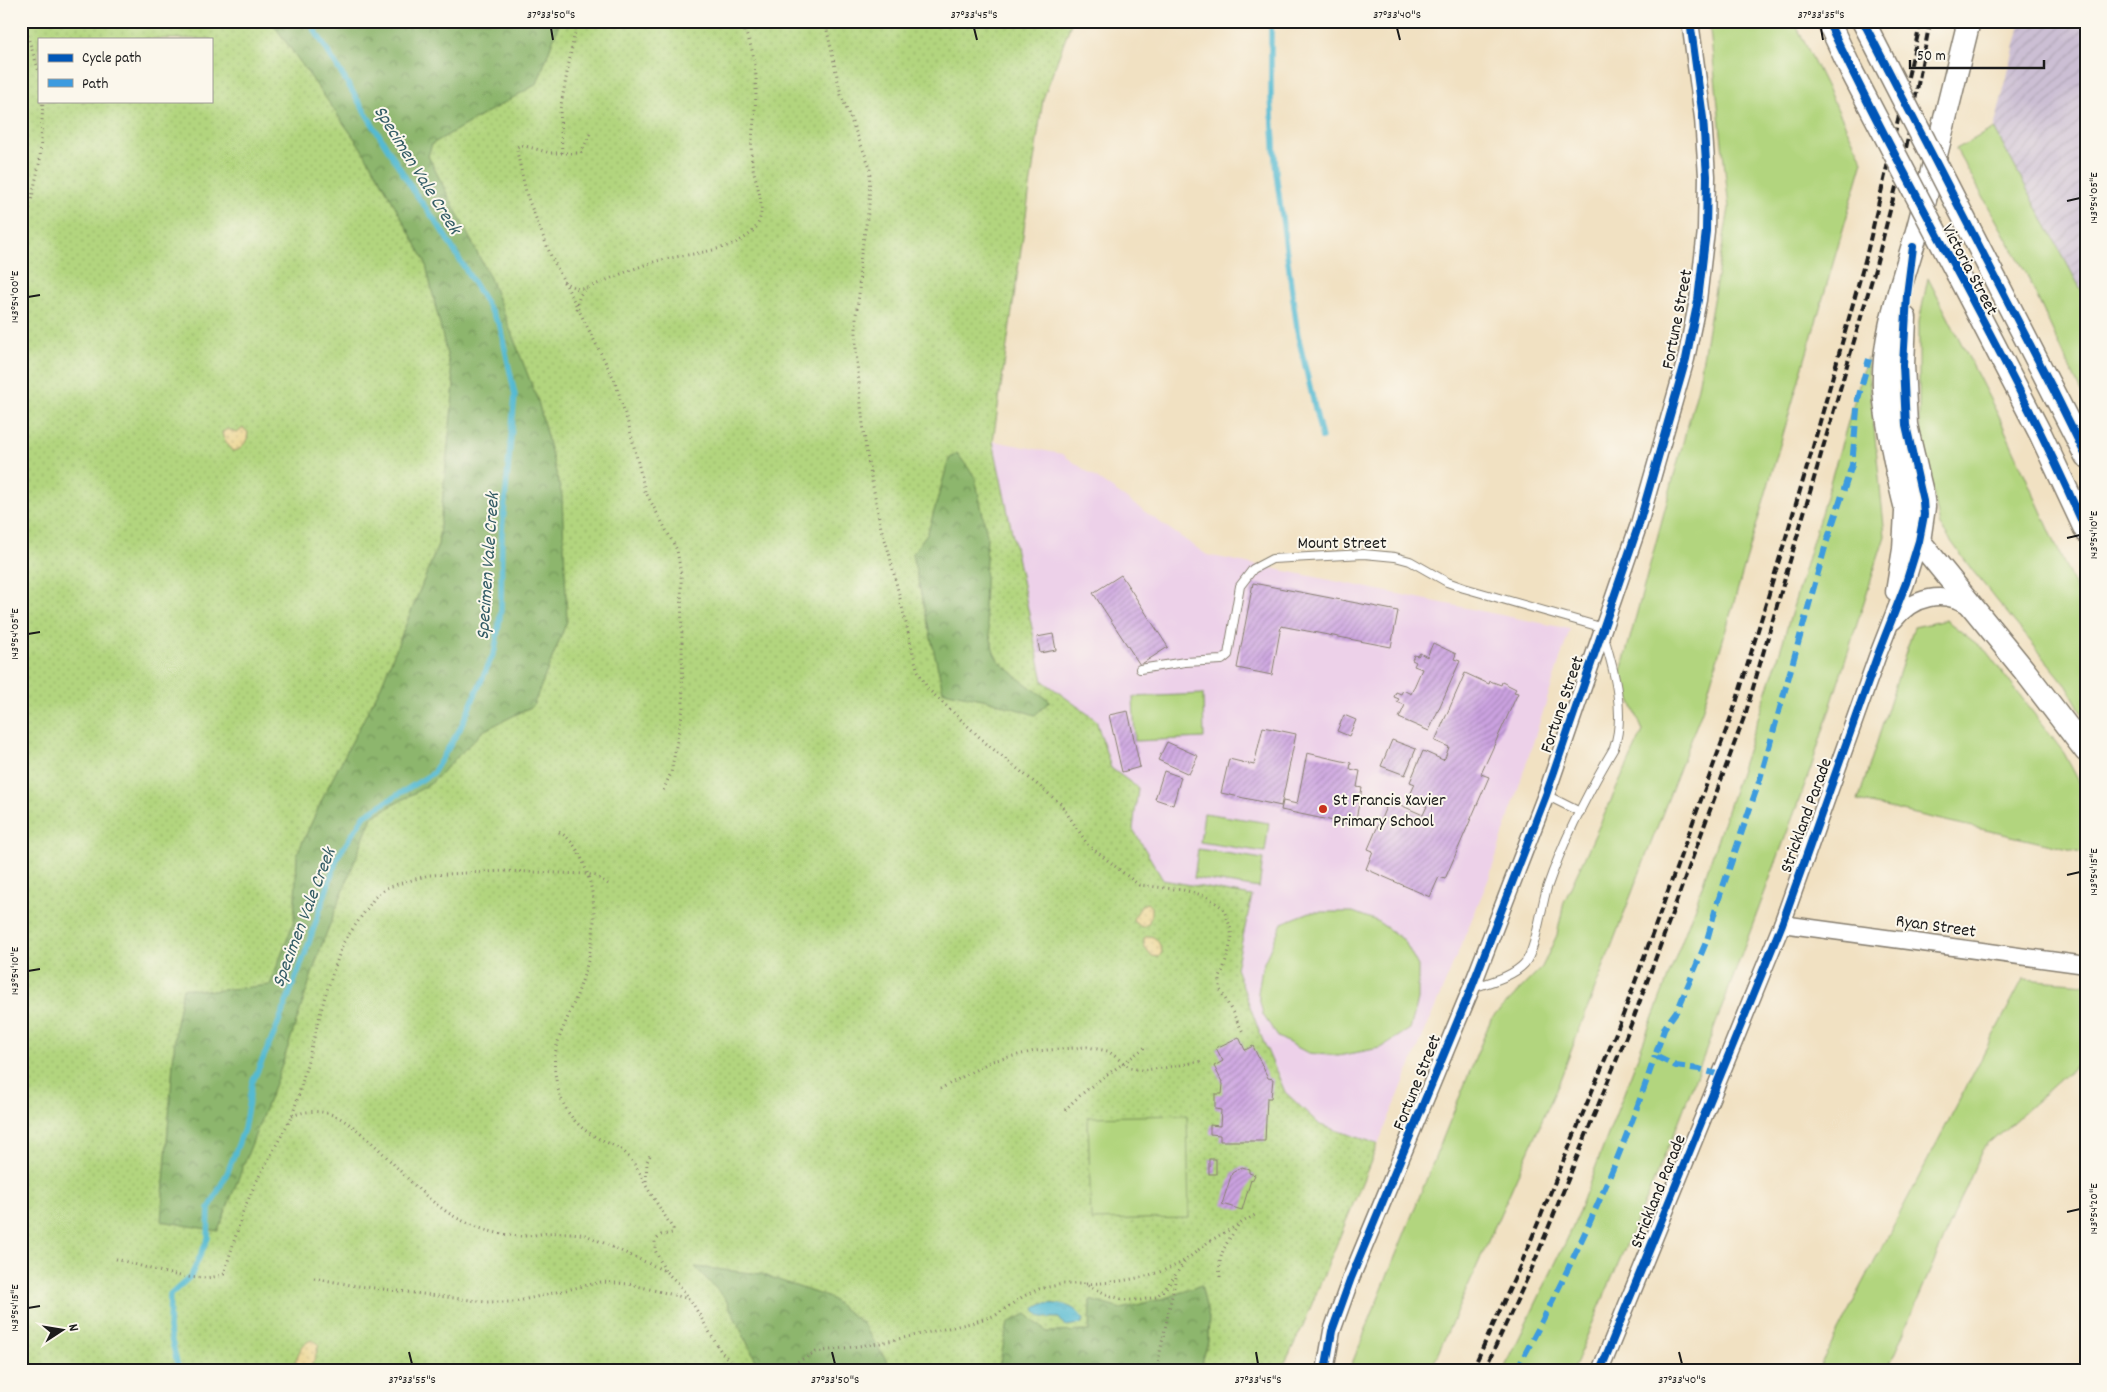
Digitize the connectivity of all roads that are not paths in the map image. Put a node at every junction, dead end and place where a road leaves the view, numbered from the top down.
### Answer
1 (1690, 21) edge
2 (1828, 21) edge
3 (1863, 21) edge
4 (1969, 21) edge
5 (1913, 247) junction
6 (2086, 456) edge
7 (1901, 488) junction
8 (2086, 531) edge
9 (1919, 542) junction
10 (1980, 616) junction
11 (1603, 630) junction
12 (1886, 635) junction
13 (1877, 657) junction
14 (1140, 669) dead end
15 (2086, 751) edge
16 (1546, 795) junction
17 (1580, 812) junction
18 (1782, 924) junction
19 (2086, 965) edge
20 (1471, 989) junction
21 (1325, 1371) edge
22 (1600, 1371) edge

1 - 11 street, Fortune Street
2 - 8 street, Victoria Street, bridge
3 - 6 street, Victoria Street, bridge
4 - 5 street, Strickland Parade
5 - 7 street, Strickland Parade
5 - 9 street, Strickland Parade
7 - 9 street, Strickland Parade
7 - 13 street, Strickland Parade
9 - 10 street
9 - 12 street, Strickland Parade
10 - 12 street
10 - 15 street
11 - 14 lane, Mount Street
11 - 16 street, Fortune Street
11 - 17 lane
12 - 13 street, Strickland Parade
13 - 18 street, Strickland Parade
16 - 17 lane
16 - 20 street, Fortune Street
17 - 20 lane
18 - 19 street, Ryan Street
18 - 22 street, Strickland Parade
20 - 21 street, Fortune Street

